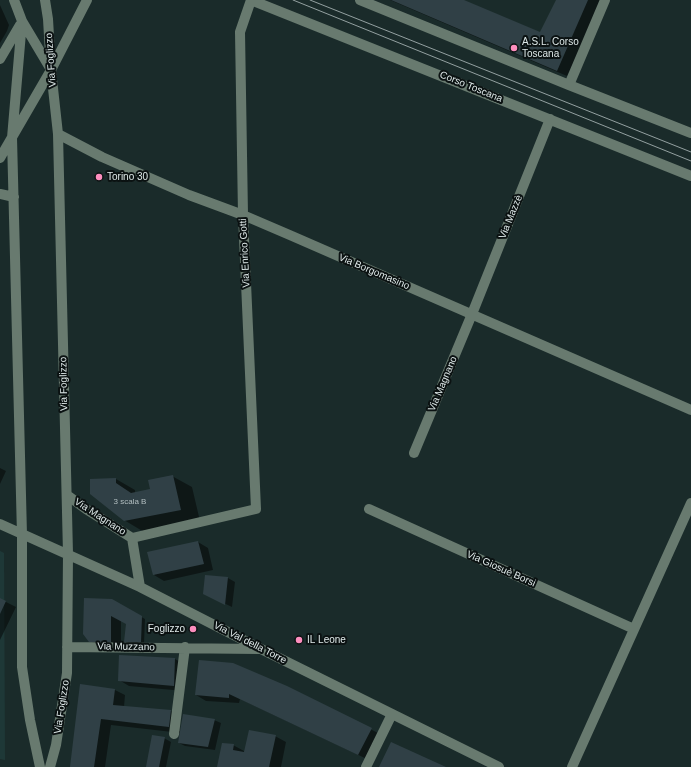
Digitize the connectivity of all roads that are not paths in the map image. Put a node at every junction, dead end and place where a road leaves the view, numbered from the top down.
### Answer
1 (14, 0) edge
2 (45, 0) edge
3 (87, 0) edge
4 (251, 0) edge
5 (360, 0) edge
6 (605, 0) edge
7 (22, 21) junction
8 (0, 59) edge
9 (51, 70) junction
10 (569, 85) junction
11 (550, 119) junction
12 (691, 133) edge
13 (58, 134) junction
14 (12, 138) junction
15 (0, 158) edge
16 (691, 176) edge
17 (0, 194) edge
18 (14, 197) junction
19 (243, 215) junction
20 (472, 314) junction
21 (691, 410) edge
22 (414, 454) dead end
23 (67, 495) junction
24 (691, 503) edge
25 (256, 509) joint
26 (369, 509) dead end
27 (0, 524) edge
28 (22, 535) junction
29 (132, 538) junction
30 (68, 554) junction
31 (140, 587) junction
32 (634, 629) junction
33 (67, 647) junction
34 (185, 647) junction
35 (261, 649) junction
36 (392, 714) junction
37 (174, 734) dead end
38 (40, 767) edge
39 (50, 767) edge
40 (366, 767) edge
41 (499, 767) edge
42 (572, 767) edge

1 - 7 street
2 - 9 street, Via Foglizzo
3 - 9 street
4 - 11 street, Corso Toscana
4 - 19 street, Via Enrico Gotti
5 - 10 street
6 - 10 street
7 - 8 street
7 - 9 street
7 - 14 street
9 - 13 street, Via Foglizzo
9 - 14 street
10 - 12 street
11 - 16 street, Corso Toscana
11 - 20 street, Via Mazzè
13 - 19 street, Via Borgomasino
13 - 23 street, Via Foglizzo
14 - 15 street
14 - 18 street
17 - 18 street
18 - 28 street
19 - 20 street, Via Borgomasino
19 - 25 street, Via Enrico Gotti
20 - 21 street, Via Borgomasino
20 - 22 street, Via Magnano
23 - 29 street, Via Magnano
23 - 30 street, Via Foglizzo
24 - 32 street
25 - 29 street, Via Magnano
26 - 32 street, Via Giosuè Borsi
27 - 28 street, Via Val della Torre
28 - 30 street, Via Val della Torre
28 - 38 street
29 - 31 street, Via Magnano
30 - 31 street, Via Val della Torre
30 - 33 street, Via Foglizzo
31 - 35 street, Via Val della Torre
32 - 42 street
33 - 34 street, Via Muzzano
33 - 39 street, Via Foglizzo
34 - 35 street, Via Muzzano
34 - 37 street
35 - 36 street, Via Val della Torre
36 - 40 street
36 - 41 street, Via Val della Torre

